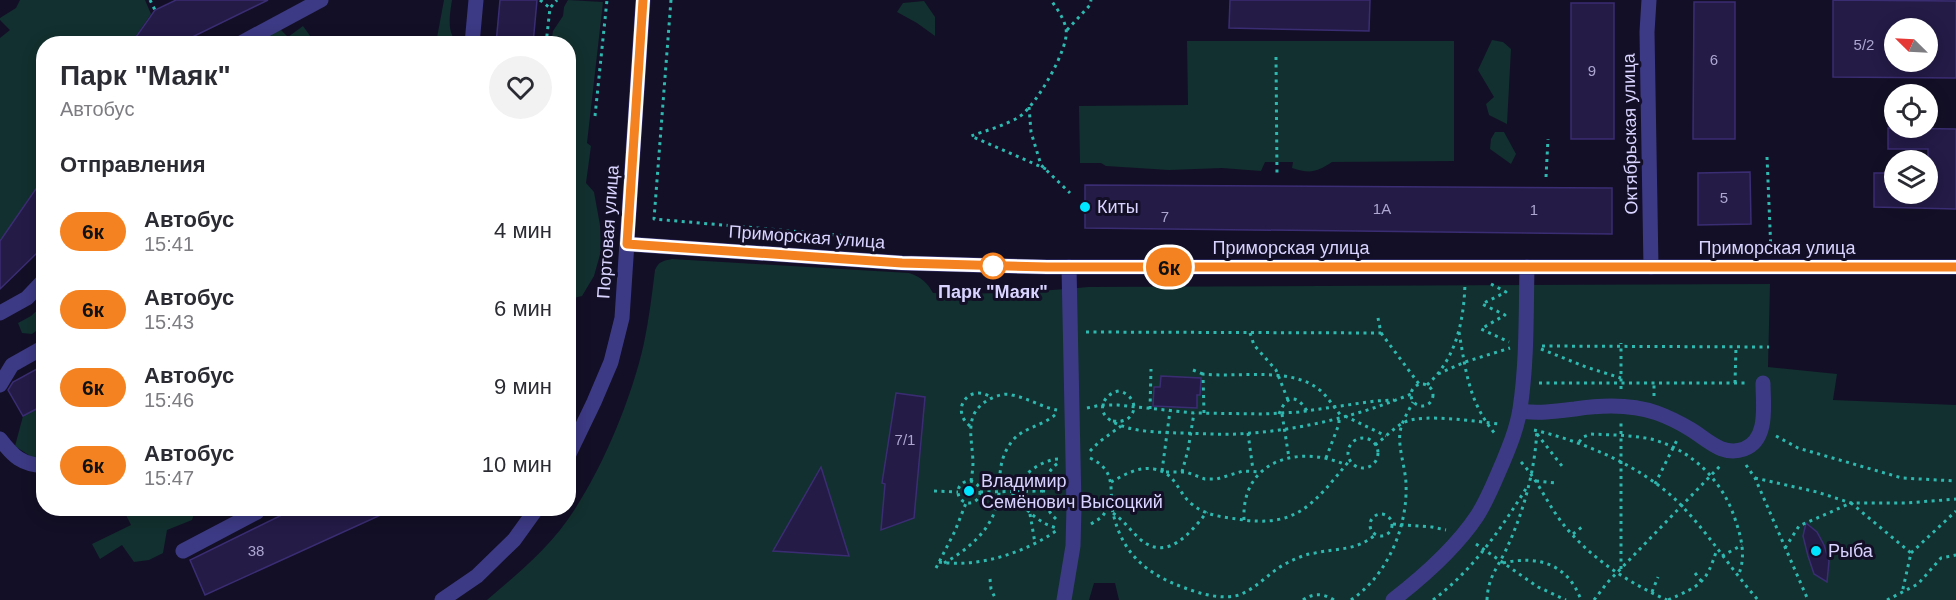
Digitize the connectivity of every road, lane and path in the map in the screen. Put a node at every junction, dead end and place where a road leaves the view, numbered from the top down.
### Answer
1 (150, 0) edge
2 (321, 0) edge
3 (476, 0) edge
4 (540, 0) edge
5 (557, 0) edge
6 (607, 0) edge
7 (643, 0) edge
8 (1051, 0) edge
9 (1091, 0) edge
10 (1649, 0) edge
11 (665, 1) edge
12 (671, 1) edge
13 (550, 8) junction
14 (155, 10) dead end
15 (1067, 30) junction
16 (253, 36) edge
17 (473, 36) edge
18 (547, 36) edge
19 (1276, 57) dead end
20 (1029, 107) junction
21 (595, 116) dead end
22 (1548, 139) dead end
23 (1767, 157) dead end
24 (1046, 169) junction
25 (1277, 174) dead end
26 (1546, 177) dead end
27 (1070, 193) dead end
28 (882, 239) dead end
29 (627, 244) junction
30 (1770, 245) dead end
31 (1069, 267) junction
32 (1527, 267) junction
33 (1651, 267) junction
34 (1956, 267) edge
35 (1466, 282) dead end
36 (1486, 282) dead end
37 (36, 288) edge
38 (0, 313) edge
39 (1378, 318) dead end
40 (1082, 332) dead end
41 (1459, 332) junction
42 (1250, 333) junction
43 (1381, 333) junction
44 (1621, 344) junction
45 (1736, 347) junction
46 (1769, 347) dead end
47 (36, 352) edge
48 (1464, 363) junction
49 (1151, 369) dead end
50 (1193, 370) dead end
51 (1203, 374) junction
52 (1438, 374) junction
53 (1277, 376) junction
54 (1621, 381) junction
55 (1735, 382) junction
56 (1763, 383) joint
57 (1419, 384) junction
58 (0, 385) edge
59 (1427, 385) junction
60 (1537, 392) dead end
61 (1621, 392) dead end
62 (1411, 394) junction
63 (992, 398) junction
64 (1288, 400) junction
65 (1396, 400) junction
66 (1413, 402) junction
67 (1102, 405) junction
68 (1134, 407) junction
69 (1335, 407) junction
70 (1083, 409) dead end
71 (1150, 409) junction
72 (1170, 411) junction
73 (1307, 411) junction
74 (1520, 411) junction
75 (1621, 412) dead end
76 (1194, 413) junction
77 (1204, 414) junction
78 (1280, 414) junction
79 (1342, 417) junction
80 (1113, 422) junction
81 (1403, 422) junction
82 (1537, 422) dead end
83 (1486, 423) junction
84 (1508, 425) dead end
85 (970, 426) junction
86 (1121, 426) junction
87 (1684, 426) junction
88 (1761, 428) junction
89 (1285, 429) junction
90 (1526, 429) dead end
91 (1168, 432) junction
92 (1537, 432) junction
93 (1191, 433) junction
94 (1248, 433) junction
95 (1621, 435) junction
96 (1386, 436) junction
97 (0, 439) edge
98 (576, 439) edge
99 (1502, 442) dead end
100 (1579, 443) junction
101 (1375, 445) junction
102 (1673, 448) junction
103 (1735, 450) junction
104 (1516, 456) dead end
105 (1289, 458) junction
106 (1326, 458) junction
107 (1350, 460) junction
108 (1621, 463) junction
109 (36, 465) edge
110 (1346, 465) junction
111 (1562, 466) dead end
112 (1253, 470) junction
113 (1164, 472) junction
114 (1182, 472) junction
115 (1261, 472) junction
116 (1532, 474) junction
117 (1711, 475) junction
118 (1755, 478) junction
119 (970, 481) junction
120 (1536, 481) junction
121 (1956, 481) edge
122 (1111, 482) junction
123 (1529, 483) junction
124 (1557, 483) dead end
125 (1655, 484) junction
126 (934, 491) dead end
127 (1043, 491) junction
128 (958, 492) junction
129 (980, 492) junction
130 (999, 492) junction
131 (1012, 492) junction
132 (1956, 499) edge
133 (966, 503) junction
134 (1111, 503) junction
135 (1851, 503) junction
136 (1681, 506) junction
137 (1956, 511) edge
138 (1207, 512) junction
139 (1030, 513) junction
140 (1113, 513) junction
141 (249, 516) edge
142 (531, 516) edge
143 (1244, 520) junction
144 (1059, 521) dead end
145 (1064, 524) dead end
146 (1393, 524) junction
147 (1402, 524) junction
148 (1083, 526) dead end
149 (1582, 527) dead end
150 (1060, 528) junction
151 (1454, 533) dead end
152 (1573, 534) junction
153 (1375, 535) junction
154 (1472, 542) dead end
155 (1035, 543) junction
156 (1742, 545) junction
157 (1785, 548) junction
158 (1484, 549) junction
159 (1717, 549) junction
160 (183, 551) dead end
161 (1911, 553) junction
162 (1956, 555) edge
163 (1722, 556) junction
164 (939, 562) junction
165 (1501, 562) junction
166 (944, 563) junction
167 (936, 568) dead end
168 (1619, 571) junction
169 (1695, 573) dead end
170 (1738, 576) junction
171 (1658, 577) dead end
172 (990, 579) dead end
173 (1702, 582) junction
174 (1652, 592) junction
175 (1902, 592) junction
176 (442, 600) edge
177 (996, 600) edge
178 (1065, 600) edge
179 (1303, 600) edge
180 (1334, 600) edge
181 (1351, 600) edge
182 (1393, 600) edge
183 (1433, 600) edge
184 (1487, 600) edge
185 (1566, 600) edge
186 (1581, 600) edge
187 (1594, 600) edge
188 (1668, 600) edge
189 (1758, 600) edge
190 (1808, 600) edge
191 (1887, 600) edge

1 - 14 path
2 - 16 street
3 - 17 street
4 - 13 path
5 - 13 path
6 - 21 path
7 - 29 street, Портовая улица
8 - 15 path
9 - 15 path
10 - 33 street, Октябрьская улица
11 - 12 path
12 - 28 path
13 - 18 path
15 - 20 path
19 - 25 path
20 - 24 path
20 - 24 path
22 - 26 path
23 - 30 path
24 - 27 path
29 - 31 street, Приморская улица
29 - 98 street, Портовая улица
31 - 32 street, Приморская улица
31 - 178 street
32 - 33 street, Приморская улица
32 - 74 street
33 - 34 street, Приморская улица
35 - 41 path
36 - 48 path
37 - 38 street
39 - 43 path
40 - 42 path
41 - 48 path
41 - 52 path
42 - 43 path
42 - 53 path
43 - 57 path
44 - 45 path
44 - 54 path
44 - 54 path
45 - 46 path
45 - 55 path
47 - 58 street
48 - 52 path
48 - 83 path
49 - 71 path
50 - 51 path
51 - 53 path
51 - 77 path
52 - 59 path
53 - 64 path
53 - 69 path
54 - 55 path
54 - 60 path
54 - 61 path
55 - 56 path
56 - 88 street
57 - 59 path
57 - 62 path
59 - 66 path
62 - 65 path
62 - 66 path
63 - 85 path
63 - 85 path
63 - 130 path
64 - 73 path
64 - 78 path
65 - 69 path
65 - 79 path
66 - 81 path
67 - 68 path
67 - 68 path
67 - 70 path
67 - 80 path
68 - 71 path
68 - 80 path
69 - 73 path
69 - 79 path
71 - 72 path
72 - 76 path
72 - 91 path
73 - 78 path
74 - 87 street
74 - 182 street
75 - 95 path
76 - 77 path
76 - 93 path
77 - 78 path
78 - 89 path
79 - 89 path
79 - 96 path
79 - 106 path
80 - 86 path
81 - 83 path
81 - 96 path
81 - 147 path
82 - 92 path
83 - 84 path
83 - 99 path
85 - 119 path
86 - 91 path
86 - 122 path
87 - 102 path
87 - 103 street
88 - 103 street
88 - 121 path
89 - 94 path
89 - 105 path
90 - 92 path
91 - 93 path
91 - 113 path
92 - 100 path
92 - 111 path
92 - 116 path
93 - 94 path
93 - 114 path
94 - 112 path
95 - 100 path
95 - 102 path
95 - 108 path
96 - 101 path
97 - 109 street
100 - 108 path
101 - 107 path
101 - 107 path
102 - 117 path
102 - 125 path
103 - 117 path
103 - 118 path
104 - 116 path
105 - 106 path
105 - 115 path
106 - 110 path
107 - 110 path
108 - 125 path
108 - 168 path
110 - 143 path
112 - 114 path
112 - 115 path
113 - 114 path
113 - 122 path
113 - 138 path
115 - 143 path
116 - 120 path
116 - 123 path
117 - 136 path
117 - 156 path
118 - 135 path
118 - 157 path
119 - 128 path
119 - 129 path
120 - 124 path
120 - 152 path
122 - 134 path
123 - 158 path
123 - 165 path
125 - 136 path
126 - 128 path
127 - 131 path
127 - 131 path
127 - 144 path
128 - 133 path
129 - 130 path
129 - 133 path
130 - 131 path
130 - 166 path
131 - 139 path
132 - 135 path
133 - 164 path
134 - 140 path
134 - 148 path
135 - 157 path
135 - 161 path
136 - 159 path
136 - 168 path
137 - 161 path
138 - 140 path
138 - 143 path
139 - 150 path
139 - 155 path
140 - 153 path
141 - 160 street
142 - 176 street
145 - 150 path
146 - 147 path
146 - 153 path
146 - 153 path
147 - 151 path
147 - 181 path
149 - 152 path
150 - 155 path
152 - 168 path
154 - 158 path
155 - 166 path
156 - 163 path
156 - 170 path
157 - 190 path
158 - 165 path
158 - 183 path
159 - 163 path
159 - 173 path
161 - 175 path
162 - 175 path
163 - 170 path
164 - 166 path
164 - 167 path
165 - 184 path
165 - 185 path
165 - 186 path
168 - 174 path
168 - 187 path
169 - 173 path
170 - 189 path
171 - 174 path
172 - 177 path
173 - 188 path
174 - 188 path
175 - 191 path
179 - 180 path

